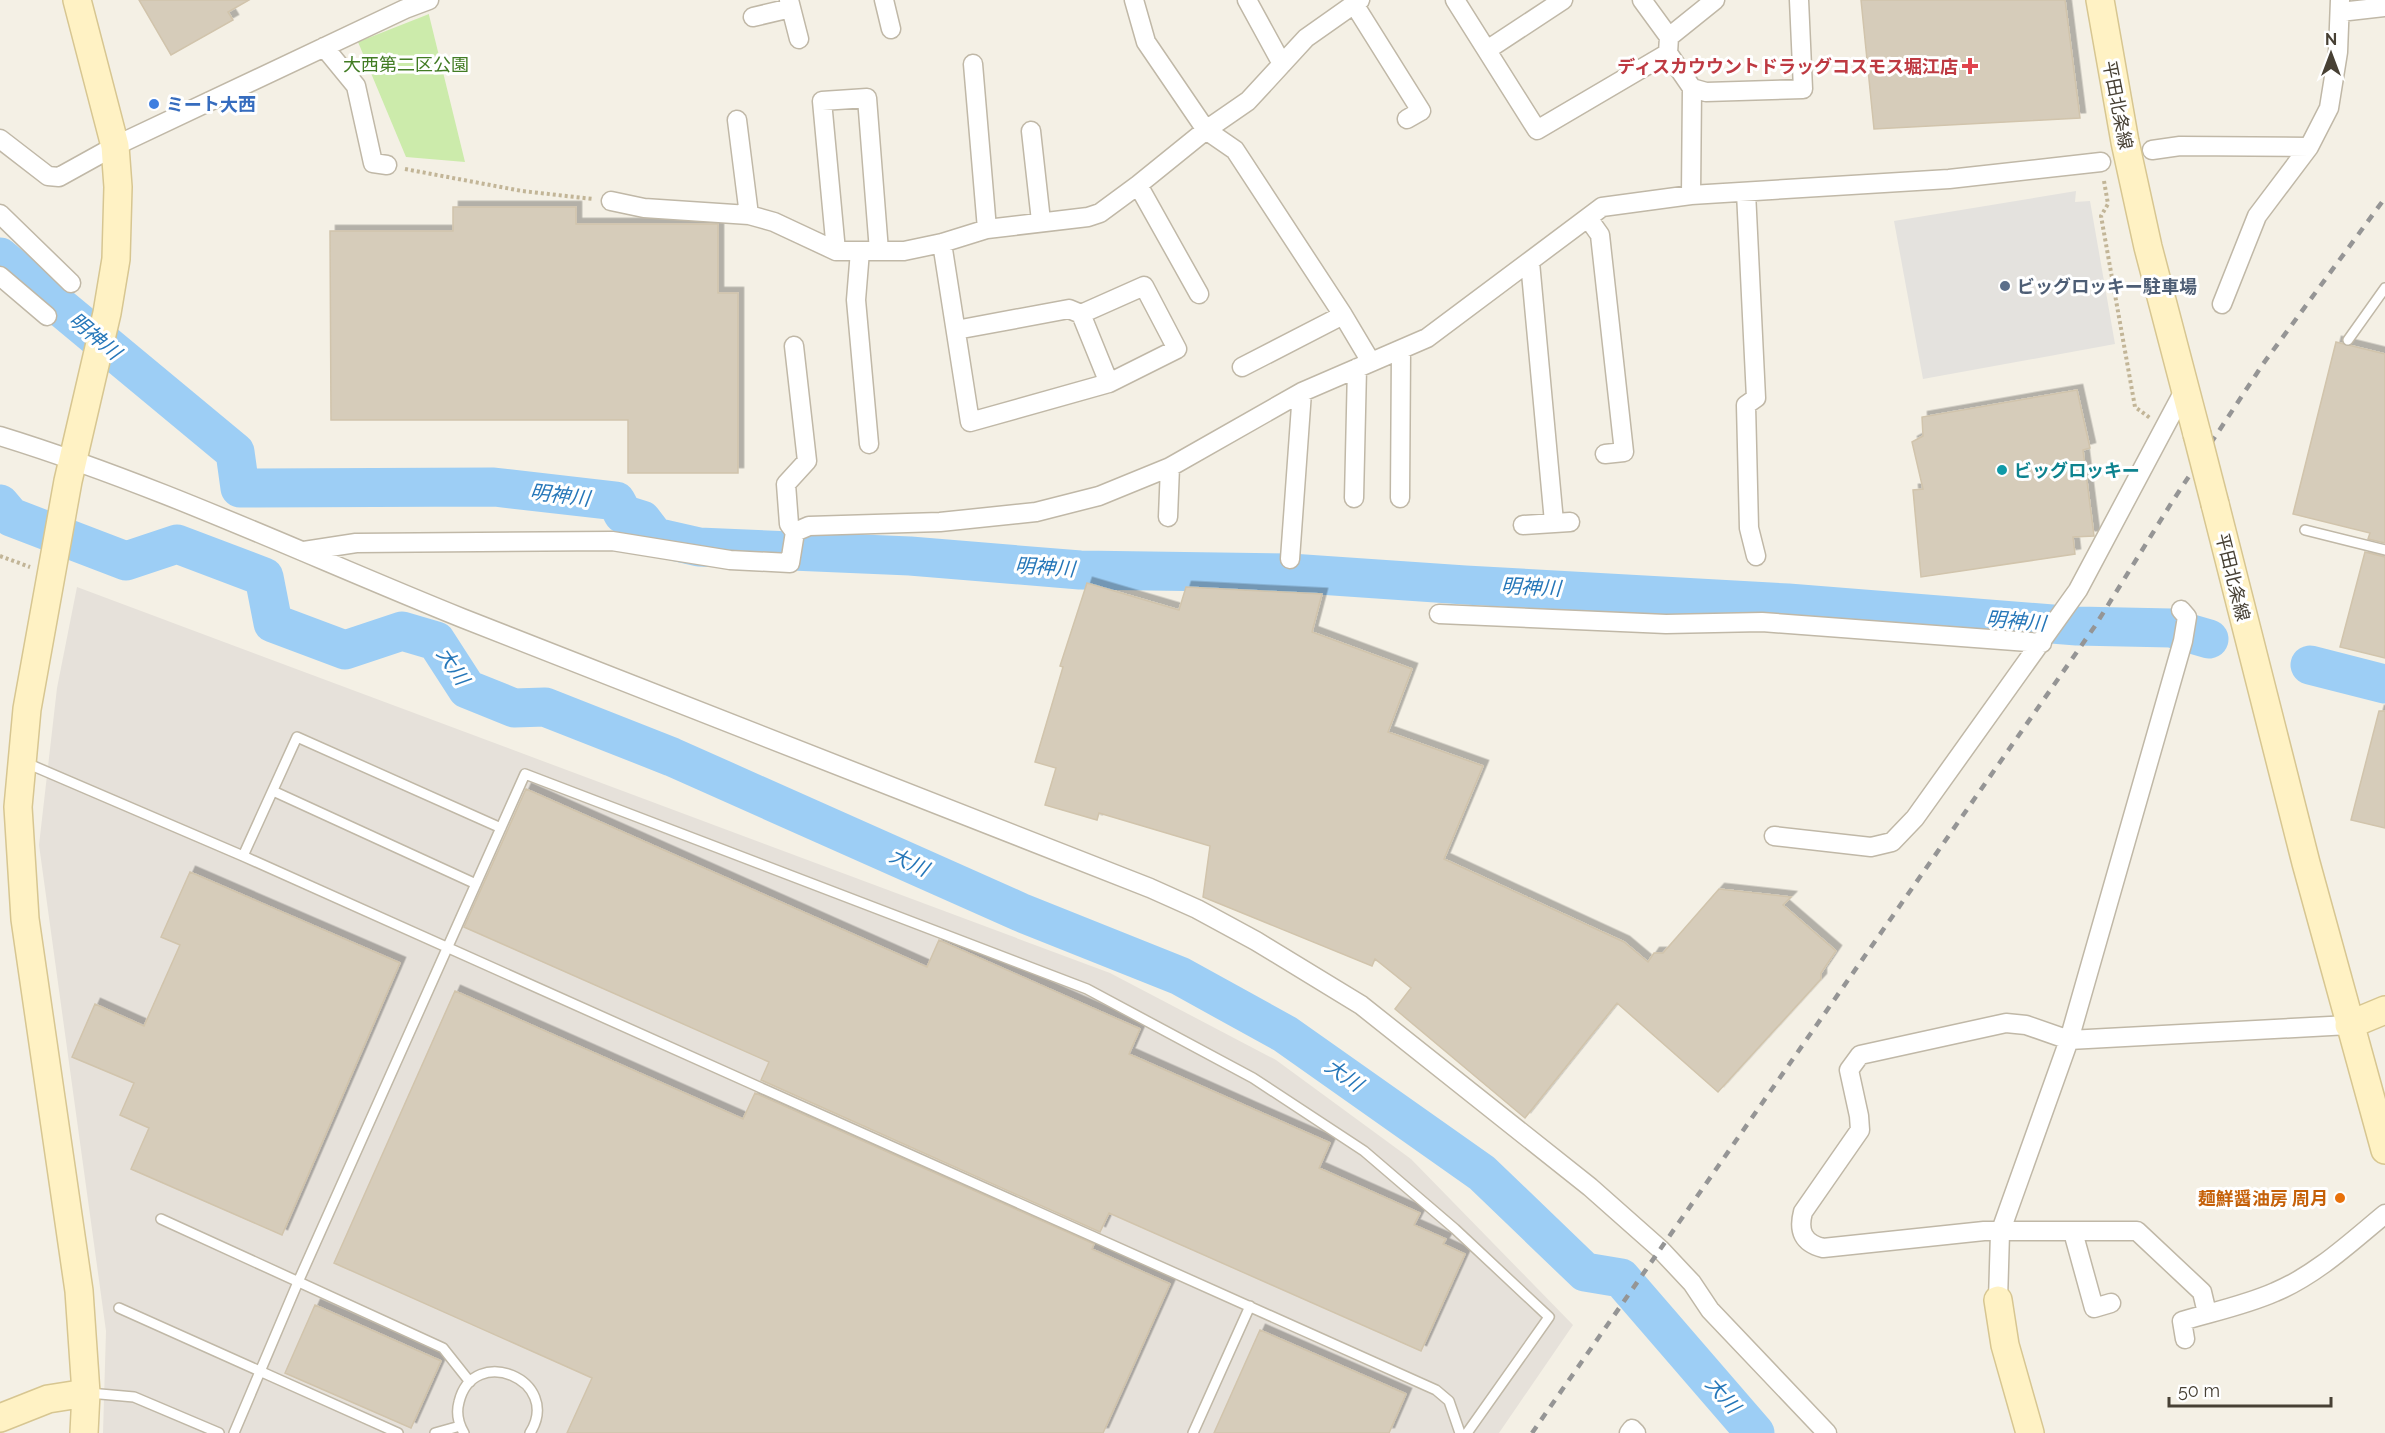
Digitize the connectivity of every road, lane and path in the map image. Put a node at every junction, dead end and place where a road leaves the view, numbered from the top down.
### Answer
1 (77, 0) edge
2 (429, 0) edge
3 (884, 0) edge
4 (1134, 0) edge
5 (1247, 0) edge
6 (1455, 0) edge
7 (1563, 0) edge
8 (1642, 0) edge
9 (1715, 0) edge
10 (1799, 0) edge
11 (2100, 0) edge
12 (1357, 2) edge
13 (790, 4) edge
14 (2340, 6) edge
15 (2385, 7) edge
16 (753, 17) dead end
17 (891, 29) dead end
18 (799, 39) dead end
19 (1669, 45) junction
20 (324, 47) junction
21 (1487, 50) junction
22 (973, 64) dead end
23 (1282, 64) junction
24 (1692, 88) junction
25 (1407, 119) dead end
26 (736, 120) dead end
27 (1206, 130) junction
28 (1031, 131) dead end
29 (0, 139) edge
30 (115, 146) junction
31 (2309, 147) junction
32 (2152, 150) dead end
33 (2102, 162) dead end
34 (387, 165) joint
35 (2104, 181) dead end
36 (1138, 185) junction
37 (1746, 192) junction
38 (1691, 195) junction
39 (611, 201) joint
40 (0, 214) edge
41 (749, 215) junction
42 (1588, 218) junction
43 (1041, 221) junction
44 (987, 229) junction
45 (942, 243) junction
46 (836, 251) junction
47 (860, 251) junction
48 (879, 251) junction
49 (1530, 262) junction
50 (0, 276) edge
51 (71, 283) dead end
52 (2385, 288) edge
53 (1199, 294) dead end
54 (2222, 304) dead end
55 (1081, 315) junction
56 (1343, 315) junction
57 (47, 316) dead end
58 (956, 330) junction
59 (2348, 340) dead end
60 (794, 346) dead end
61 (1401, 351) junction
62 (1364, 365) junction
63 (1242, 367) dead end
64 (1109, 383) junction
65 (2186, 387) junction
66 (1302, 392) junction
67 (2164, 428) junction
68 (0, 436) edge
69 (869, 444) dead end
70 (1605, 454) dead end
71 (1170, 467) junction
72 (71, 470) junction
73 (1354, 498) dead end
74 (1400, 498) dead end
75 (1168, 517) dead end
76 (1523, 525) dead end
77 (2305, 530) dead end
78 (794, 542) junction
79 (2385, 550) edge
80 (304, 551) junction
81 (1756, 556) dead end
82 (1290, 558) dead end
83 (2181, 610) dead end
84 (1439, 615) dead end
85 (2046, 638) junction
86 (21, 760) junction
87 (273, 791) junction
88 (9, 804) edge
89 (501, 828) junction
90 (1774, 837) dead end
91 (243, 856) junction
92 (476, 884) junction
93 (448, 948) junction
94 (2385, 1010) edge
95 (2349, 1025) junction
96 (2069, 1040) junction
97 (2385, 1150) edge
98 (2385, 1214) edge
99 (161, 1219) dead end
100 (2073, 1232) junction
101 (2000, 1233) junction
102 (298, 1282) junction
103 (1998, 1300) joint
104 (2111, 1303) dead end
105 (1250, 1306) junction
106 (119, 1308) dead end
107 (2206, 1313) junction
108 (2185, 1339) dead end
109 (260, 1373) junction
110 (470, 1382) junction
111 (86, 1393) junction
112 (0, 1418) edge
113 (462, 1430) edge
114 (2027, 1432) edge
115 (84, 1433) edge
116 (219, 1433) edge
117 (234, 1433) edge
118 (398, 1433) edge
119 (435, 1433) edge
120 (530, 1433) edge
121 (1194, 1433) edge
122 (1460, 1433) edge
123 (1467, 1433) edge
124 (1629, 1433) edge
125 (1636, 1433) edge
126 (1827, 1433) edge

1 - 30 street
2 - 20 street
3 - 17 street
4 - 27 street
5 - 23 street
6 - 21 street
7 - 21 street
8 - 19 street
9 - 19 street
10 - 24 street
11 - 65 street, 平田北条線
12 - 23 street
12 - 25 street
13 - 16 street
13 - 18 street
14 - 15 street
14 - 31 street
19 - 21 street
19 - 24 street
20 - 30 street
20 - 34 street
22 - 44 street
23 - 27 street
24 - 38 street
26 - 41 street
27 - 36 street
27 - 56 street
28 - 43 street
29 - 30 street
30 - 72 street
31 - 32 street
31 - 54 street
33 - 37 street
34 - 39 path
35 - 67 path
36 - 43 street
36 - 53 street
37 - 38 street
37 - 81 street
38 - 42 street
39 - 41 street
40 - 51 street
41 - 46 street
42 - 49 street
42 - 70 street
43 - 44 street
44 - 45 street
45 - 48 street
45 - 58 street
46 - 47 street
46 - 48 street
47 - 48 street
47 - 69 street
49 - 61 street
49 - 76 street
50 - 57 street
52 - 59 lane
55 - 58 street
55 - 64 street
55 - 64 street
56 - 62 street
56 - 63 street
58 - 64 street
60 - 78 street
61 - 62 street
61 - 74 street
62 - 66 street
62 - 73 street
65 - 67 street
65 - 95 street, 平田北条線, bridge
66 - 71 street
66 - 82 street
67 - 85 street
68 - 72 street
71 - 75 street
71 - 78 street
72 - 80 street
72 - 86 street
77 - 79 lane
78 - 80 street
80 - 126 street
83 - 96 street
84 - 85 street
85 - 90 street
86 - 88 street
86 - 91 lane
87 - 89 lane
87 - 91 lane
87 - 92 lane
88 - 111 street
89 - 92 lane
89 - 123 lane
91 - 93 lane
92 - 93 lane
93 - 102 lane
93 - 105 lane
94 - 95 street
95 - 96 street
95 - 97 street, 平田北条線
96 - 101 street
96 - 101 street
98 - 107 street
99 - 102 lane
100 - 101 street
100 - 104 street
100 - 107 street
101 - 103 street
102 - 109 lane
102 - 110 lane
103 - 114 street
105 - 121 lane
105 - 122 lane
106 - 109 lane
107 - 108 street
109 - 117 lane
109 - 118 lane
110 - 113 lane
110 - 120 lane
111 - 112 street
111 - 115 street
111 - 116 lane
113 - 119 lane
124 - 125 street

